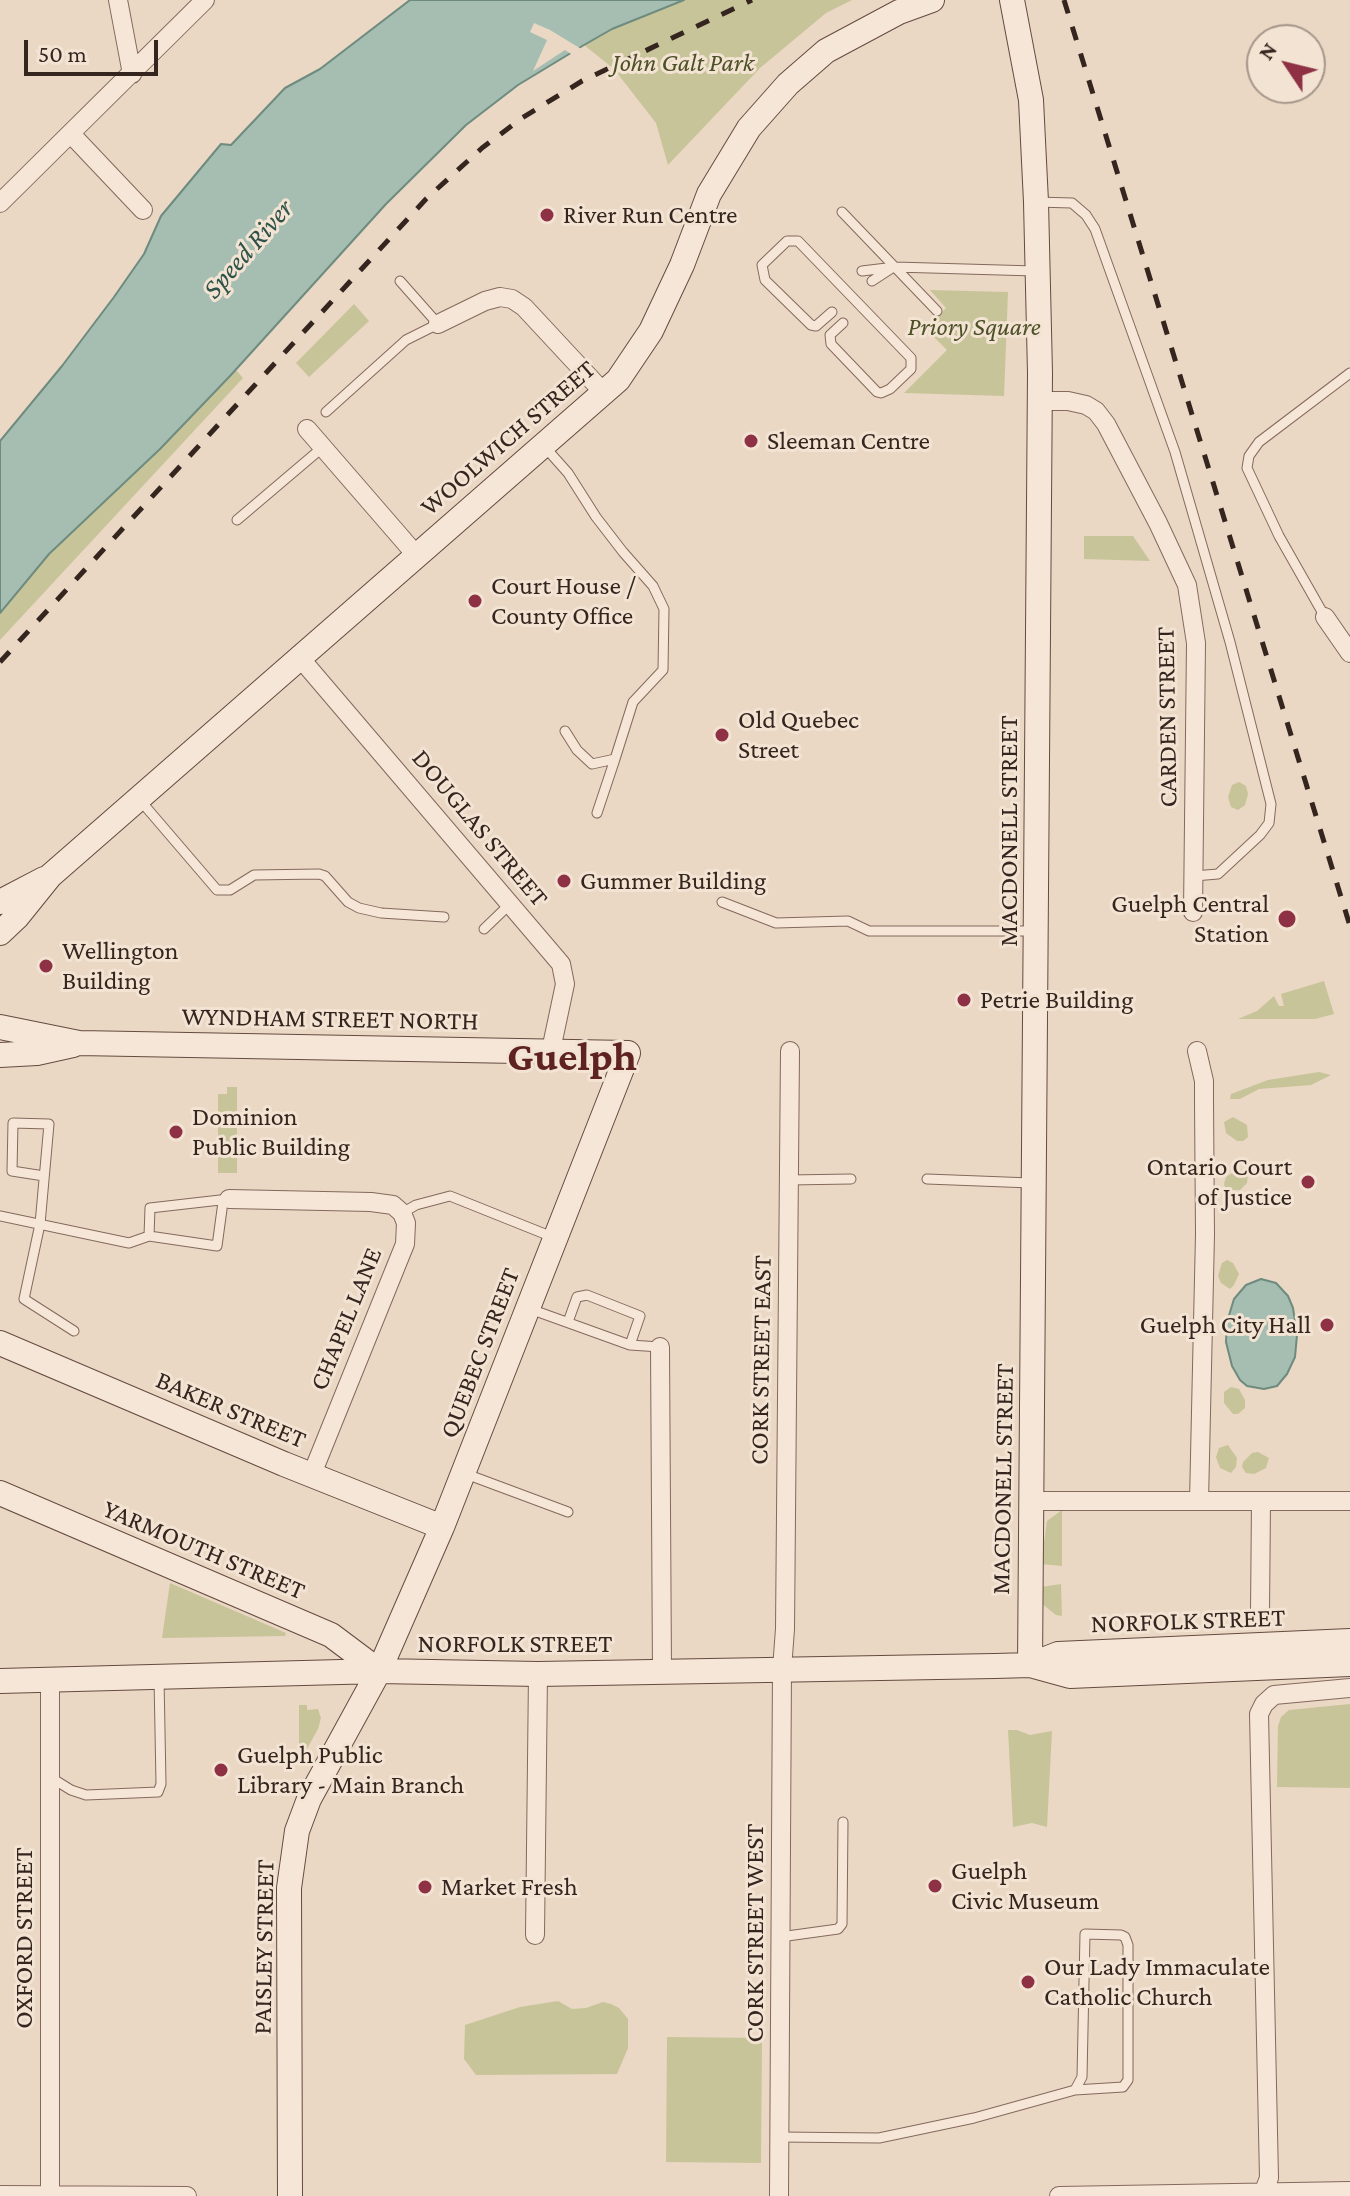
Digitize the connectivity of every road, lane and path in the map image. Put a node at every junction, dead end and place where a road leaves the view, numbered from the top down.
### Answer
1 (118, 0) edge
2 (205, 0) edge
3 (932, 0) edge
4 (1012, 0) edge
5 (132, 74) junction
6 (71, 134) junction
7 (1036, 202) junction
8 (0, 203) edge
9 (143, 210) dead end
10 (842, 212) dead end
11 (895, 267) junction
12 (862, 271) dead end
13 (1038, 271) junction
14 (400, 281) dead end
15 (872, 281) dead end
16 (937, 311) dead end
17 (832, 312) dead end
18 (843, 323) dead end
19 (438, 324) junction
20 (1350, 373) edge
21 (604, 393) junction
22 (1039, 401) junction
23 (326, 412) dead end
24 (307, 429) dead end
25 (544, 446) junction
26 (323, 447) junction
27 (237, 520) dead end
28 (417, 556) junction
29 (1325, 617) joint
30 (1350, 653) edge
31 (301, 659) junction
32 (565, 731) dead end
33 (615, 759) junction
34 (139, 799) junction
35 (597, 813) dead end
36 (50, 876) junction
37 (1194, 876) junction
38 (0, 902) edge
39 (722, 902) dead end
40 (510, 904) junction
41 (1193, 912) dead end
42 (444, 917) dead end
43 (484, 929) dead end
44 (1037, 931) junction
45 (0, 933) edge
46 (0, 1027) edge
47 (79, 1043) junction
48 (551, 1050) junction
49 (790, 1051) dead end
50 (1197, 1051) dead end
51 (628, 1053) joint
52 (0, 1055) edge
53 (44, 1176) junction
54 (851, 1179) dead end
55 (927, 1179) dead end
56 (789, 1180) junction
57 (1036, 1183) junction
58 (226, 1200) junction
59 (402, 1213) junction
60 (0, 1216) edge
61 (40, 1224) junction
62 (149, 1236) junction
63 (555, 1238) junction
64 (527, 1308) junction
65 (568, 1322) junction
66 (74, 1331) dead end
67 (0, 1343) edge
68 (630, 1345) junction
69 (660, 1347) joint
70 (463, 1472) junction
71 (312, 1474) junction
72 (0, 1493) edge
73 (1030, 1501) junction
74 (1199, 1501) junction
75 (1261, 1501) junction
76 (1350, 1501) edge
77 (568, 1512) dead end
78 (442, 1527) junction
79 (1260, 1612) dead end
80 (1350, 1641) edge
81 (1350, 1664) edge
82 (1030, 1665) junction
83 (782, 1669) junction
84 (379, 1671) junction
85 (662, 1671) junction
86 (538, 1674) junction
87 (159, 1678) junction
88 (0, 1681) edge
89 (50, 1681) junction
90 (1350, 1688) edge
91 (50, 1777) junction
92 (843, 1822) dead end
93 (535, 1935) dead end
94 (780, 1937) junction
95 (1075, 2090) junction
96 (780, 2137) junction
97 (1350, 2191) edge
98 (1262, 2194) edge
99 (0, 2195) edge
100 (50, 2195) edge
101 (187, 2196) edge
102 (290, 2196) edge
103 (779, 2196) edge
104 (1059, 2196) edge

1 - 5 street
2 - 5 street
3 - 21 main road, WOOLWICH STREET
4 - 7 main road, MACDONELL STREET
5 - 6 street
6 - 8 street
6 - 9 street
7 - 13 main road, MACDONELL STREET
7 - 37 lane
10 - 11 lane
11 - 12 lane
11 - 13 lane
11 - 15 lane
11 - 16 lane
13 - 22 main road, MACDONELL STREET
14 - 19 lane
17 - 18 lane
19 - 21 street
19 - 23 lane
20 - 29 lane
21 - 25 main road, WOOLWICH STREET
22 - 37 street, CARDEN STREET
22 - 44 main road, MACDONELL STREET
24 - 26 street
25 - 28 main road, WOOLWICH STREET
25 - 33 lane
26 - 27 lane
26 - 28 street
28 - 31 main road, WOOLWICH STREET
29 - 30 street
31 - 34 main road, WOOLWICH STREET
31 - 40 street, DOUGLAS STREET
32 - 33 lane
33 - 35 lane
34 - 36 main road, WOOLWICH STREET
34 - 42 lane
36 - 38 main road, WOOLWICH STREET
36 - 45 main road, WOOLWICH STREET
37 - 41 street, CARDEN STREET
39 - 44 lane
40 - 43 lane
40 - 48 street, DOUGLAS STREET
44 - 57 main road, MACDONELL STREET
46 - 47 main road, WYNDHAM STREET NORTH
47 - 48 main road, WYNDHAM STREET NORTH
47 - 52 main road, WYNDHAM STREET NORTH
48 - 51 main road, WYNDHAM STREET NORTH
49 - 56 street, CORK STREET EAST
50 - 74 street
51 - 63 main road, QUEBEC STREET
53 - 53 lane
53 - 61 lane
54 - 56 lane
55 - 57 lane
56 - 83 street, CORK STREET EAST
57 - 73 main road, MACDONELL STREET
58 - 59 street
58 - 62 lane
58 - 62 lane
59 - 63 lane
59 - 71 street, CHAPEL LANE
60 - 61 lane
61 - 62 lane
61 - 66 lane
63 - 64 main road, QUEBEC STREET
64 - 65 lane
64 - 70 main road, QUEBEC STREET
65 - 68 lane
65 - 68 lane
67 - 71 main road, BAKER STREET
68 - 69 lane
69 - 85 street
70 - 77 lane
70 - 78 main road, QUEBEC STREET
71 - 78 main road, BAKER STREET
72 - 84 main road, YARMOUTH STREET
73 - 74 street
73 - 82 main road, MACDONELL STREET
74 - 75 street
75 - 76 street
75 - 79 street
78 - 84 main road, QUEBEC STREET
80 - 82 main road, NORFOLK STREET
81 - 82 main road, NORFOLK STREET
82 - 83 main road, NORFOLK STREET
83 - 85 main road, NORFOLK STREET
83 - 94 street, CORK STREET WEST
84 - 86 main road, NORFOLK STREET
84 - 87 main road, NORFOLK STREET
84 - 102 main road, PAISLEY STREET
85 - 86 main road, NORFOLK STREET
86 - 93 street
87 - 89 main road, NORFOLK STREET
87 - 91 lane
88 - 89 main road, NORFOLK STREET
89 - 91 street, OXFORD STREET
90 - 98 street
91 - 100 street, OXFORD STREET
92 - 94 lane
94 - 96 street, CORK STREET WEST
95 - 95 lane
95 - 96 lane
96 - 103 street, CORK STREET WEST
97 - 98 street
98 - 104 street
99 - 100 street
100 - 101 street

